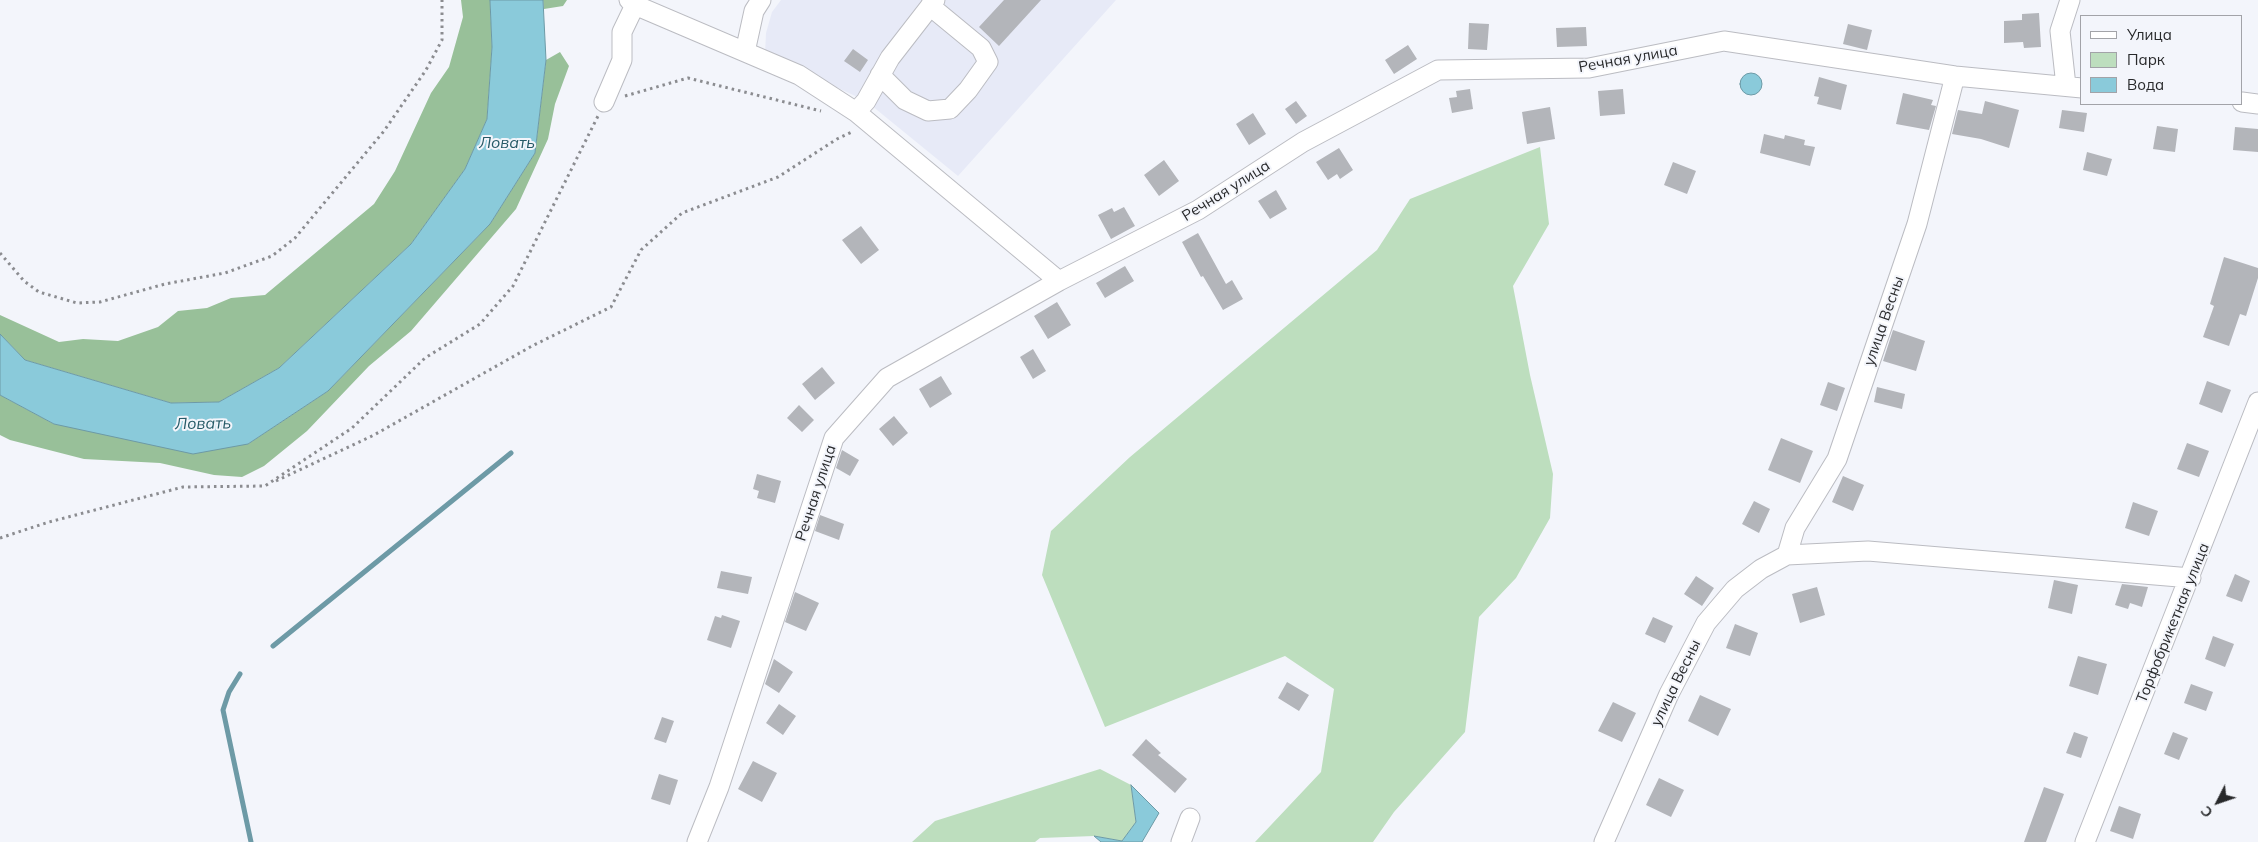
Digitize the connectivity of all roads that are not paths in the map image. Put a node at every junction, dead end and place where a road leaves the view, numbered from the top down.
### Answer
1 (761, 0) edge
2 (2070, 0) edge
3 (632, 3) edge
4 (933, 3) edge
5 (745, 52) junction
6 (880, 75) junction
7 (1955, 76) junction
8 (2074, 87) edge
9 (604, 102) road end
10 (2243, 102) edge
11 (2258, 104) edge
12 (856, 112) junction
13 (1059, 281) junction
14 (2258, 402) edge
15 (1787, 555) junction
16 (2191, 578) junction
17 (1190, 818) dead end
18 (697, 842) edge
19 (1181, 842) edge
20 (1604, 842) edge
21 (2085, 842) edge

1 - 5 street
2 - 8 street
3 - 5 street
3 - 9 street
4 - 6 street
4 - 6 street
5 - 12 street
6 - 12 street
7 - 8 street, Речная улица
7 - 13 street, Речная улица
7 - 15 street, улица Весны
10 - 11 street
12 - 13 street
13 - 18 street, Речная улица
14 - 16 street, Торфобрикетная улица
15 - 16 street, улица Весны
15 - 20 street, улица Весны
16 - 21 street, Торфобрикетная улица
17 - 19 street

